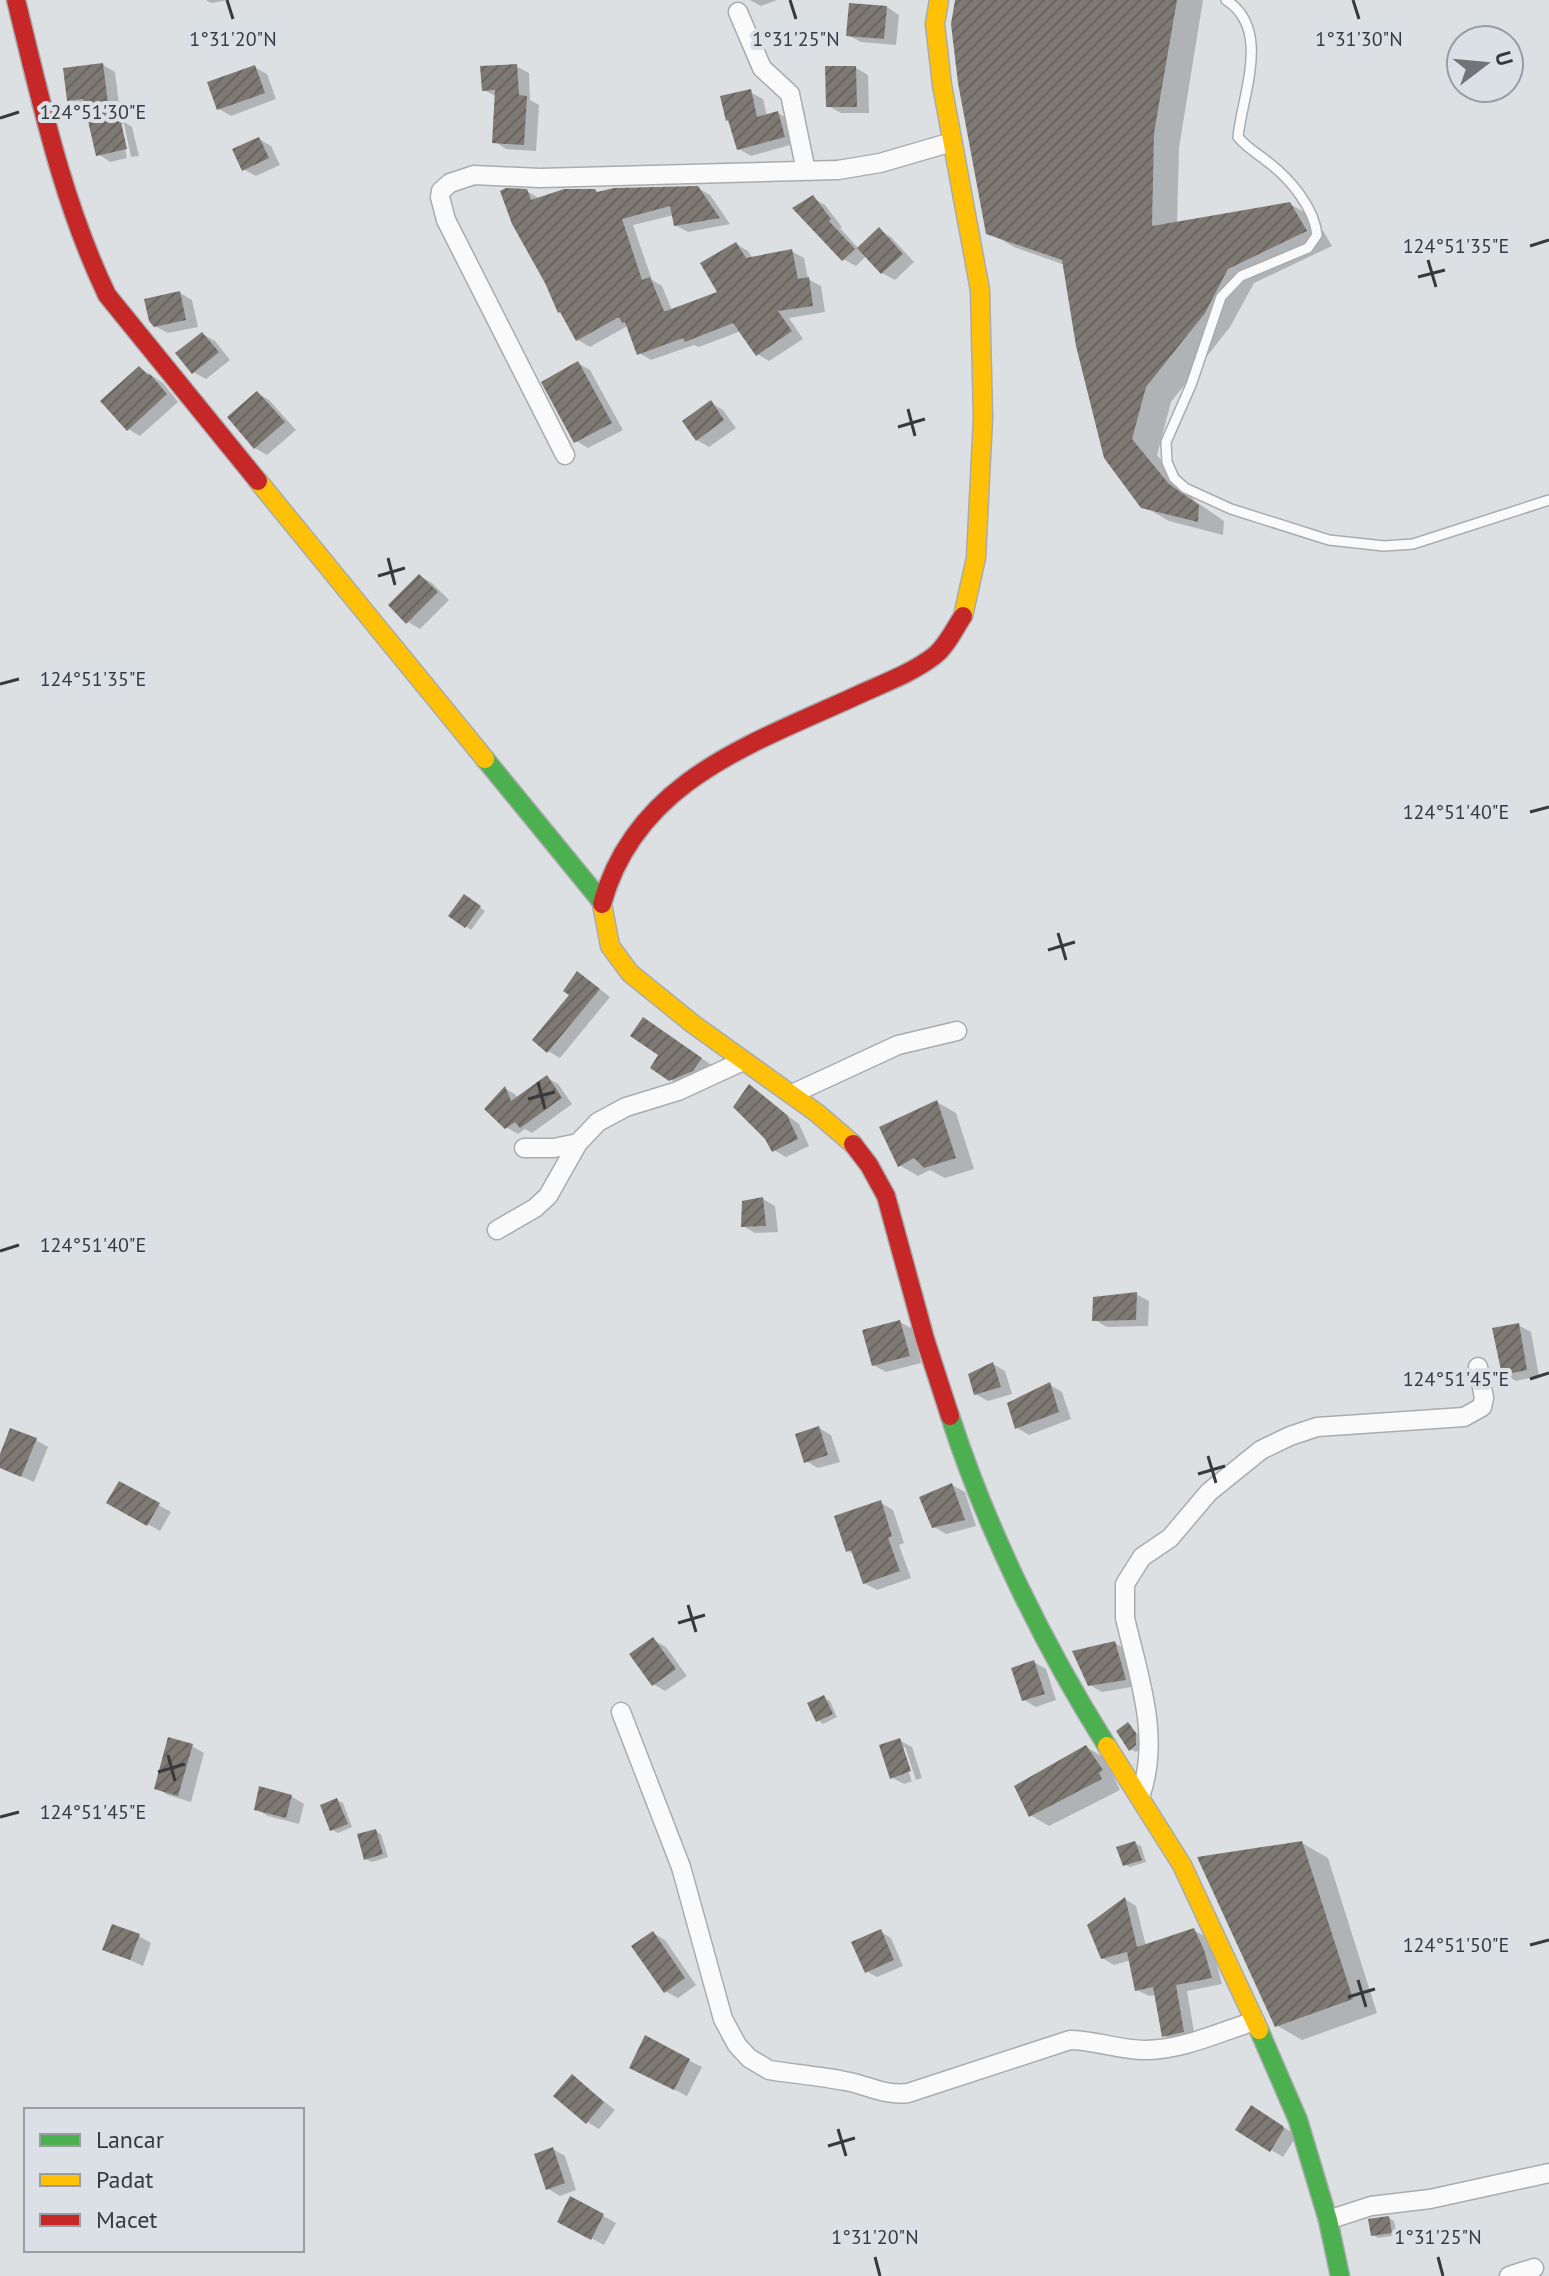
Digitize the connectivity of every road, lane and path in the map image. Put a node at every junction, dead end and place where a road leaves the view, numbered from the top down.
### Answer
1 (16, 0) edge
2 (939, 0) edge
3 (1226, 0) edge
4 (738, 12) dead end
5 (952, 142) junction
6 (806, 171) junction
7 (565, 455) dead end
8 (1549, 500) edge
9 (602, 902) junction
10 (957, 1031) dead end
11 (743, 1061) junction
12 (792, 1094) junction
13 (578, 1143) junction
14 (524, 1148) dead end
15 (497, 1230) dead end
16 (1478, 1367) dead end
17 (621, 1712) dead end
18 (1140, 1797) junction
19 (1255, 2021) junction
20 (1549, 2173) edge
21 (1328, 2220) junction
22 (1534, 2268) dead end
23 (1340, 2276) edge
24 (1509, 2276) edge

1 - 9 street
2 - 5 street
3 - 8 lane
4 - 6 street
5 - 6 street
5 - 9 street
6 - 7 street
9 - 11 street
10 - 12 street
11 - 12 street
11 - 13 street
12 - 18 street
13 - 14 street
13 - 15 street
16 - 18 street
17 - 19 street
18 - 19 street
19 - 21 street
20 - 21 street
21 - 23 street
22 - 24 street

